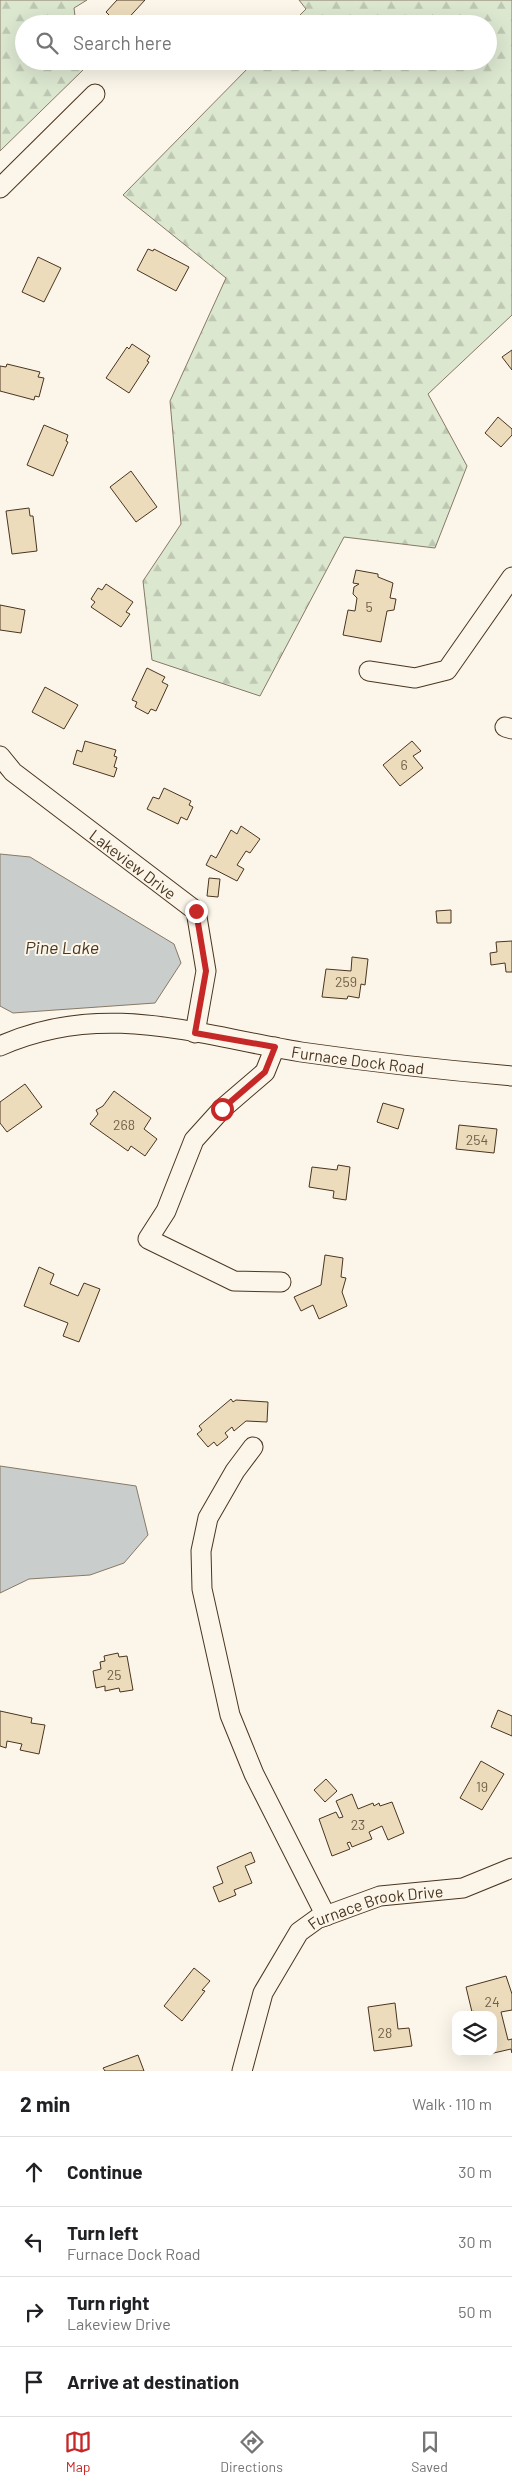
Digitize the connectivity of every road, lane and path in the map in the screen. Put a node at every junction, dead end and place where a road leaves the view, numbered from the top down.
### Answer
1 (95, 94) dead end
2 (0, 188) edge
3 (512, 577) edge
4 (369, 671) dead end
5 (0, 756) edge
6 (195, 1033) junction
7 (0, 1046) edge
8 (275, 1047) junction
9 (512, 1076) edge
10 (281, 1282) dead end
11 (252, 1447) dead end
12 (512, 1868) edge
13 (326, 1916) junction
14 (242, 2071) edge

1 - 2 street
3 - 4 street
5 - 6 street, Lakeview Drive
6 - 7 street, Furnace Dock Road
6 - 8 street, Furnace Dock Road
8 - 9 street, Furnace Dock Road
8 - 10 street
11 - 13 street
12 - 13 street, Furnace Brook Drive
13 - 14 street, Furnace Brook Drive

